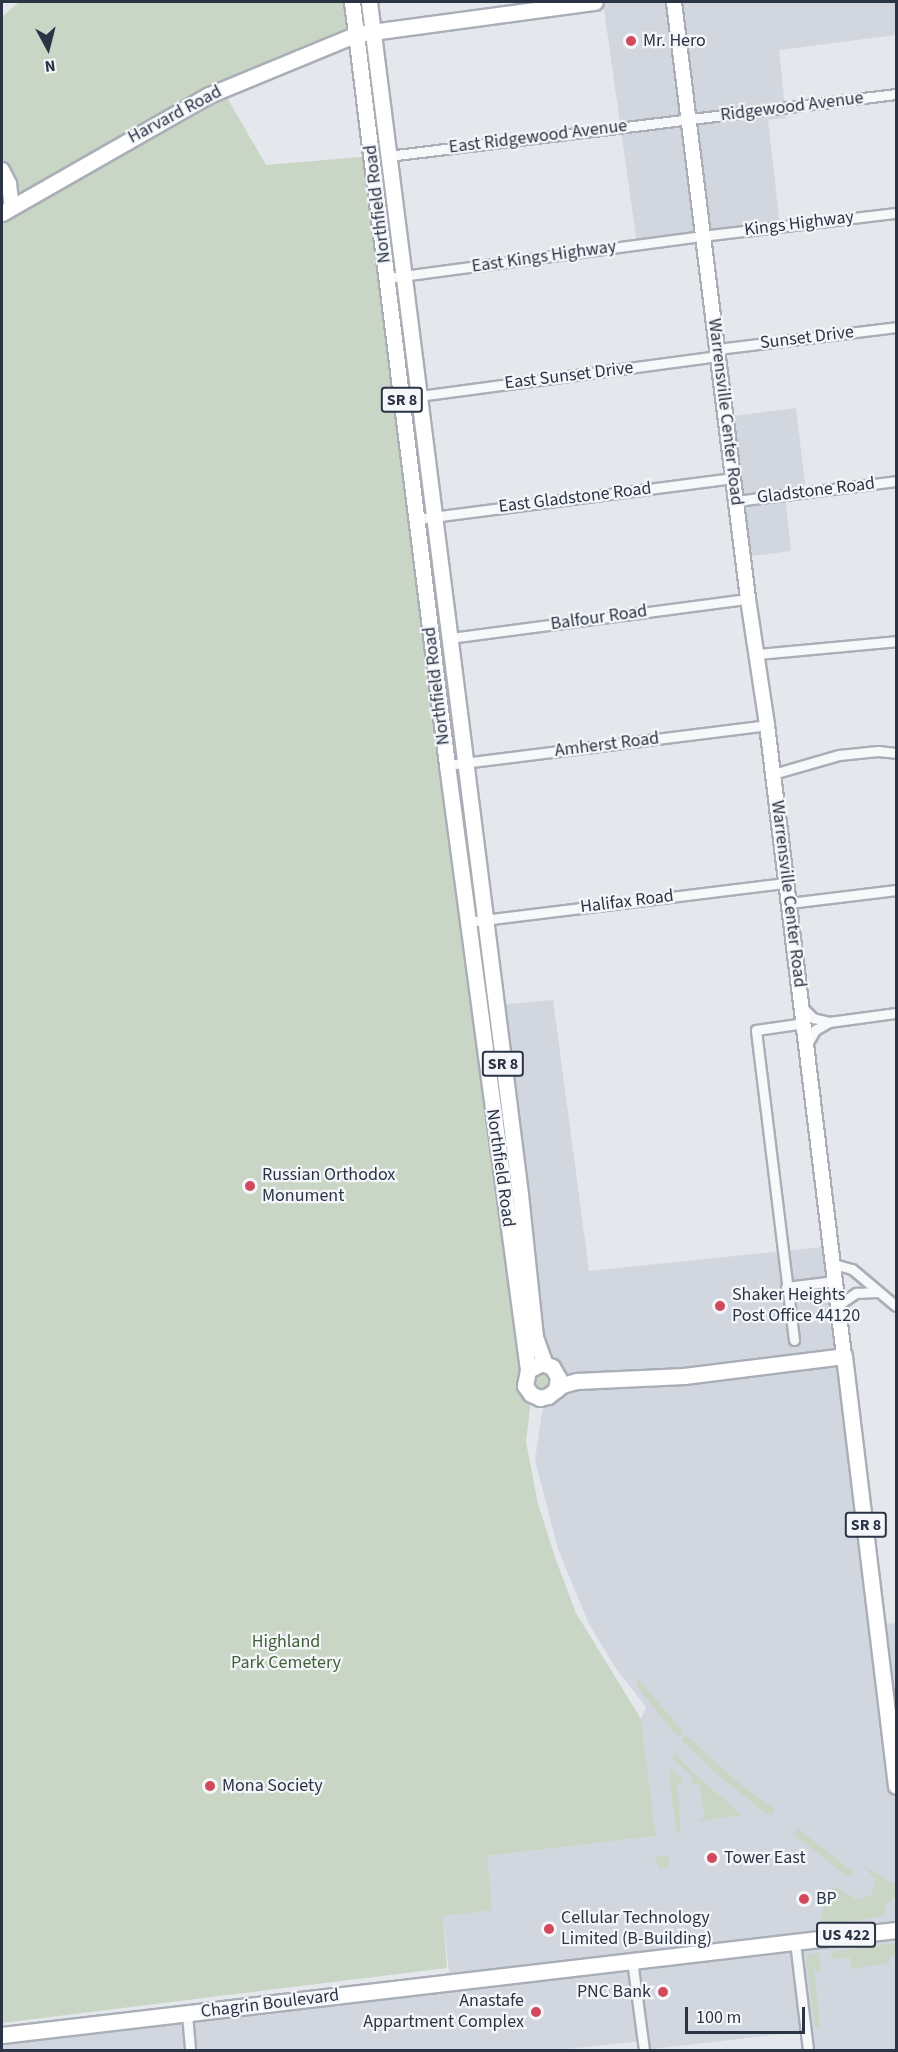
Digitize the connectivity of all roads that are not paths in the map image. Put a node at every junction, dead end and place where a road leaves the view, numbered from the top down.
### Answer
1 (352, 2) edge
2 (369, 2) edge
3 (595, 2) edge
4 (674, 2) edge
5 (511, 7) edge
6 (373, 31) junction
7 (357, 34) junction
8 (897, 94) edge
9 (688, 118) junction
10 (388, 156) junction
11 (2, 170) edge
12 (5, 206) edge
13 (897, 213) edge
14 (702, 236) junction
15 (403, 276) junction
16 (387, 278) junction
17 (897, 327) edge
18 (718, 353) junction
19 (419, 396) junction
20 (734, 478) junction
21 (897, 481) edge
22 (736, 501) junction
23 (434, 517) junction
24 (417, 519) junction
25 (748, 599) junction
26 (450, 638) junction
27 (897, 641) edge
28 (757, 654) junction
29 (767, 725) junction
30 (897, 753) edge
31 (465, 763) junction
32 (447, 765) junction
33 (773, 774) junction
34 (786, 884) junction
35 (897, 890) edge
36 (789, 903) junction
37 (485, 920) junction
38 (467, 922) junction
39 (802, 1006) junction
40 (897, 1014) edge
41 (829, 1022) junction
42 (804, 1023) junction
43 (807, 1044) junction
44 (834, 1264) junction
45 (835, 1281) junction
46 (786, 1287) junction
47 (877, 1292) junction
48 (838, 1305) junction
49 (897, 1306) edge
50 (794, 1340) dead end
51 (844, 1356) junction
52 (550, 1367) junction
53 (528, 1370) junction
54 (657, 1378) junction
55 (556, 1390) junction
56 (897, 1786) edge
57 (897, 1930) edge
58 (795, 1942) junction
59 (632, 1960) junction
60 (187, 2014) junction
61 (2, 2035) edge
62 (190, 2050) edge
63 (644, 2050) edge
64 (808, 2050) edge

1 - 7 main road, Northfield Road / SR 8
2 - 6 main road, Northfield Road / SR 8
3 - 5 main road, Harvard Road
4 - 9 main road, Warrensville Center Road
5 - 6 main road, Harvard Road
6 - 7 main road, Harvard Road
6 - 10 main road, Northfield Road / SR 8
7 - 12 main road, Harvard Road
7 - 16 main road, Northfield Road / SR 8
8 - 9 street, Ridgewood Avenue
9 - 10 street, East Ridgewood Avenue
9 - 14 main road, Warrensville Center Road
10 - 15 main road, Northfield Road / SR 8
11 - 12 main road
13 - 14 street, Kings Highway
14 - 15 street, East Kings Highway
14 - 18 main road, Warrensville Center Road
15 - 16 street, East Kings Highway
15 - 19 main road, Northfield Road / SR 8
16 - 24 main road, Northfield Road / SR 8
17 - 18 street, Sunset Drive
18 - 19 street, East Sunset Drive
18 - 20 main road, Warrensville Center Road
19 - 23 main road, Northfield Road / SR 8
20 - 22 main road, Warrensville Center Road
20 - 23 street, East Gladstone Road
21 - 22 street, Gladstone Road
22 - 25 main road, Warrensville Center Road
23 - 24 street, East Gladstone Road
23 - 26 main road, Northfield Road / SR 8
24 - 32 main road, Northfield Road / SR 8
25 - 26 street, Balfour Road
25 - 28 main road, Warrensville Center Road
26 - 31 main road, Northfield Road / SR 8
27 - 28 street
28 - 29 main road, Warrensville Center Road
29 - 31 street, Amherst Road
29 - 33 main road, Warrensville Center Road
30 - 33 street
31 - 32 street, Amherst Road
31 - 37 main road, Northfield Road / SR 8
32 - 38 main road, Northfield Road / SR 8
33 - 34 main road, Warrensville Center Road
34 - 36 main road, Warrensville Center Road
34 - 37 street, Halifax Road
35 - 36 street
36 - 39 main road, Warrensville Center Road
37 - 38 street, Halifax Road
37 - 52 main road, Northfield Road / SR 8
38 - 53 main road, Northfield Road / SR 8
39 - 41 street
39 - 42 main road, Warrensville Center Road
40 - 41 street
41 - 43 street
42 - 43 main road, Warrensville Center Road
42 - 46 street
43 - 44 main road, Warrensville Center Road
44 - 45 main road, Warrensville Center Road
44 - 47 street
45 - 46 street
45 - 48 main road, Warrensville Center Road
46 - 50 street
47 - 48 street
47 - 49 street
48 - 51 main road, Warrensville Center Road
51 - 54 main road, SR 8
51 - 56 main road, Warrensville Center Road / SR 8
52 - 53 main road
52 - 54 main road, SR 8
52 - 55 main road
53 - 55 main road, SR 8
54 - 55 main road, SR 8
57 - 58 main road, Chagrin Boulevard / US 422
58 - 59 main road, Chagrin Boulevard / US 422
58 - 64 street
59 - 60 main road, Chagrin Boulevard / US 422
59 - 63 street
60 - 61 main road, Chagrin Boulevard / US 422
60 - 62 street

